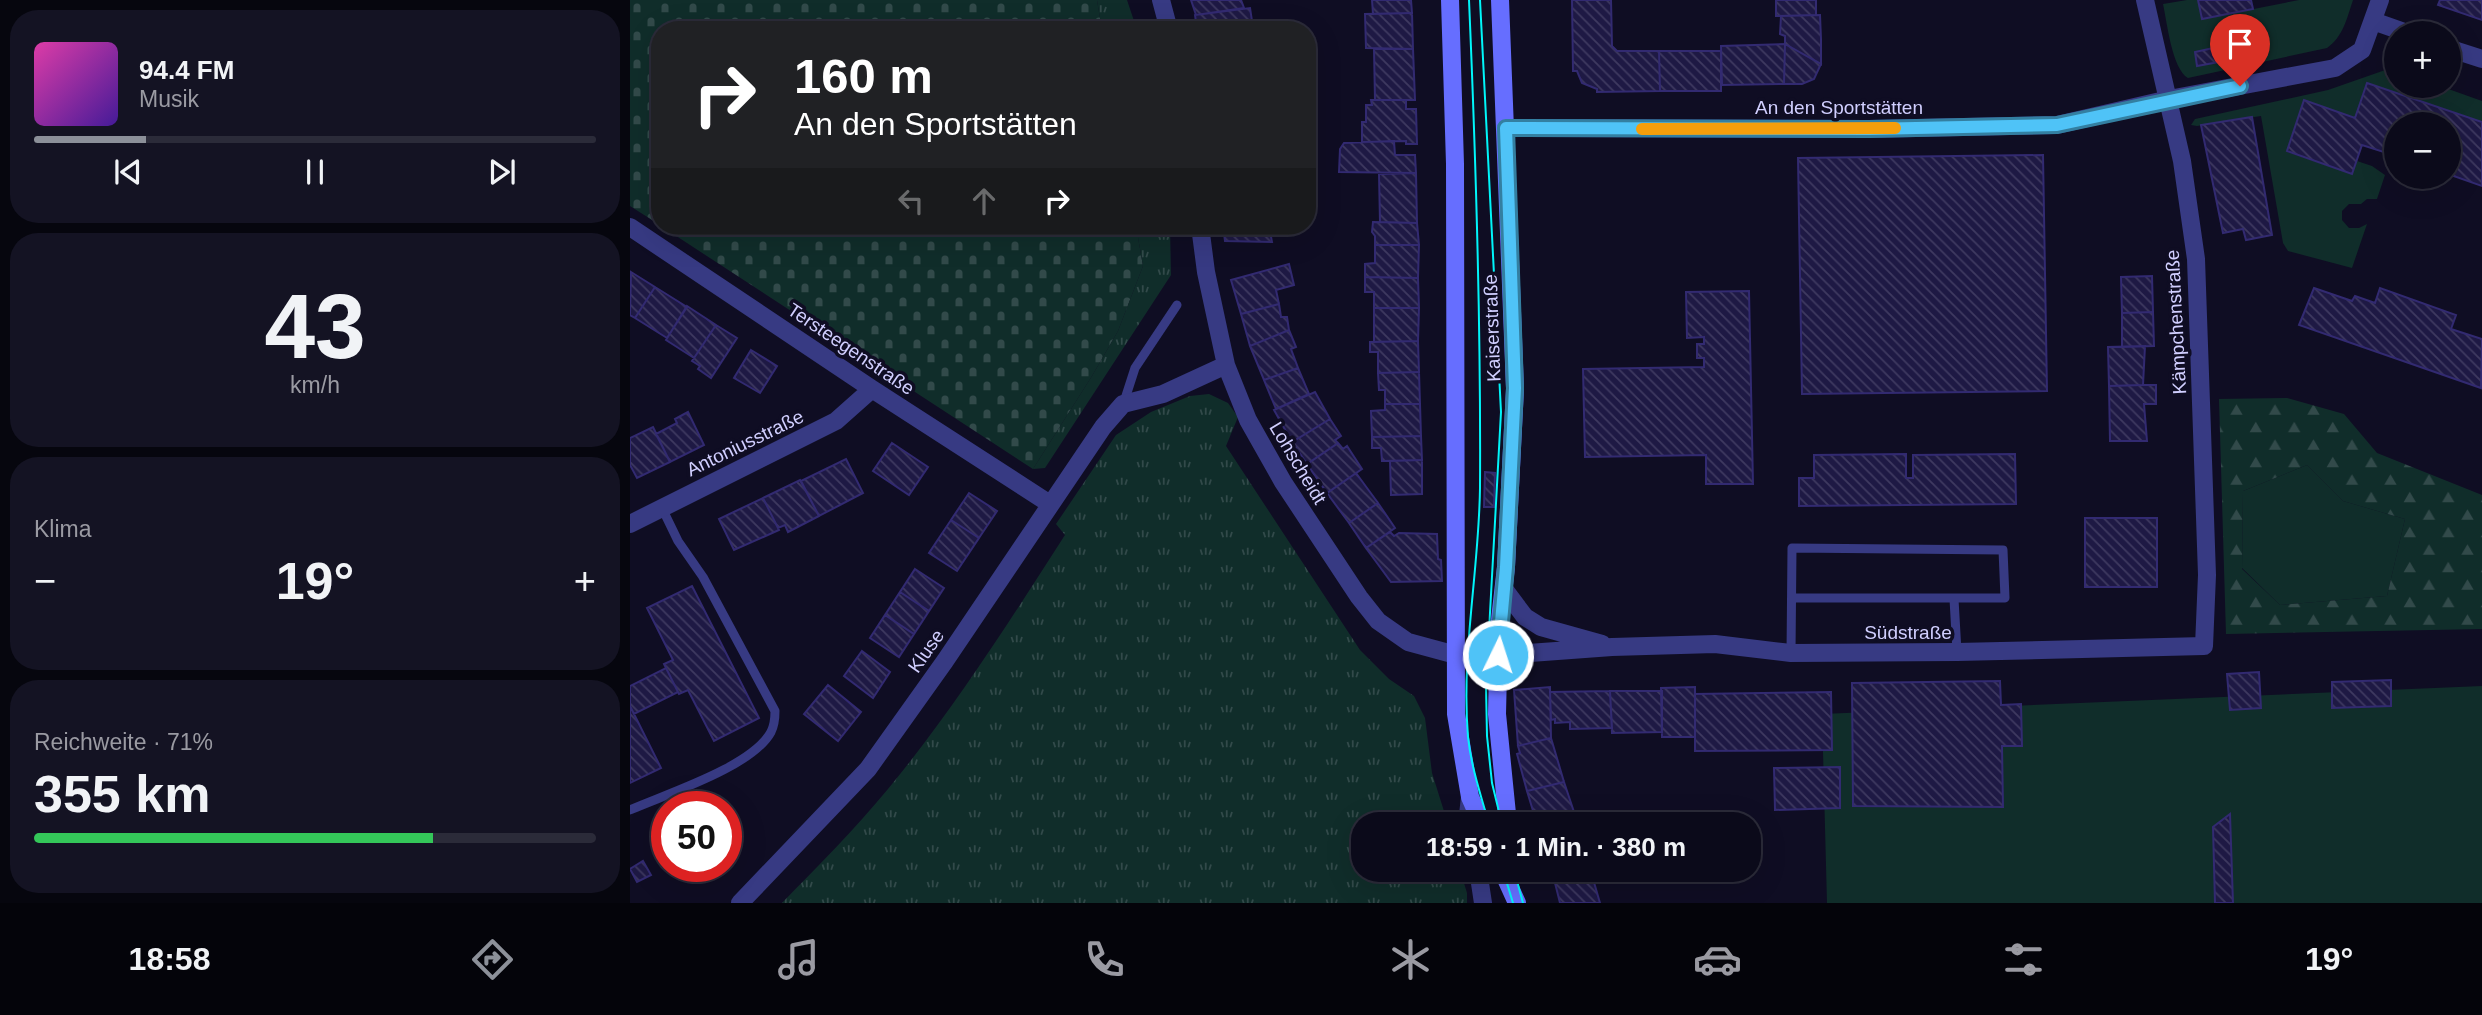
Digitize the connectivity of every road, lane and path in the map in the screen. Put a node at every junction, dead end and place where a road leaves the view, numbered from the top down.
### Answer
1 (1161, 0) edge
2 (1450, 0) edge
3 (1500, 0) edge
4 (2146, 0) edge
5 (2380, 0) edge
6 (1167, 21) edge
7 (2373, 21) junction
8 (2384, 25) edge
9 (2461, 53) edge
10 (2482, 60) edge
11 (2169, 99) junction
12 (1506, 128) junction
13 (630, 227) edge
14 (1201, 235) edge
15 (1177, 305) dead end
16 (1226, 365) junction
17 (872, 389) junction
18 (1123, 404) junction
19 (1050, 504) junction
20 (662, 508) junction
21 (630, 524) edge
22 (1504, 589) junction
23 (1791, 598) junction
24 (1954, 599) junction
25 (2204, 646) joint
26 (1612, 647) junction
27 (1957, 652) junction
28 (1791, 653) junction
29 (1456, 655) junction
30 (1498, 655) junction
31 (1470, 797) junction
32 (630, 810) edge
33 (1469, 812) edge
34 (1477, 812) edge
35 (1507, 812) edge
36 (1480, 882) edge
37 (1508, 882) edge
38 (1515, 882) edge
39 (740, 903) edge
40 (1483, 903) edge
41 (1518, 903) edge

1 - 6 street
2 - 29 main road, Kaiserstraße
3 - 12 main road, Kaiserstraße
4 - 11 street, Kämpchenstraße
5 - 7 street, An den Sportstätten
7 - 8 street
7 - 11 street, An den Sportstätten
9 - 10 street
11 - 12 street, An den Sportstätten
11 - 25 street, Kämpchenstraße
12 - 22 main road, Kaiserstraße
13 - 17 street, Tersteegenstraße
14 - 16 street, Lohscheidt
15 - 18 lane, Kluse
16 - 18 street
16 - 29 street, Lohscheidt
17 - 19 street, Tersteegenstraße
17 - 20 street, Antoniusstraße
18 - 19 street, Kluse
19 - 39 street, Kluse
20 - 21 street, Antoniusstraße
20 - 32 lane
22 - 26 street, Südstraße
22 - 30 main road, Kaiserstraße
23 - 24 lane
23 - 24 lane
23 - 28 lane
24 - 27 lane
25 - 27 street, Südstraße
26 - 28 street, Südstraße
26 - 30 street, Südstraße
27 - 28 street, Südstraße
29 - 30 street, Südstraße
29 - 31 main road, Kaiserstraße
30 - 35 main road, Kaiserstraße
31 - 33 street
31 - 34 main road, Kaiserstraße
36 - 40 street
37 - 41 main road
38 - 41 main road

